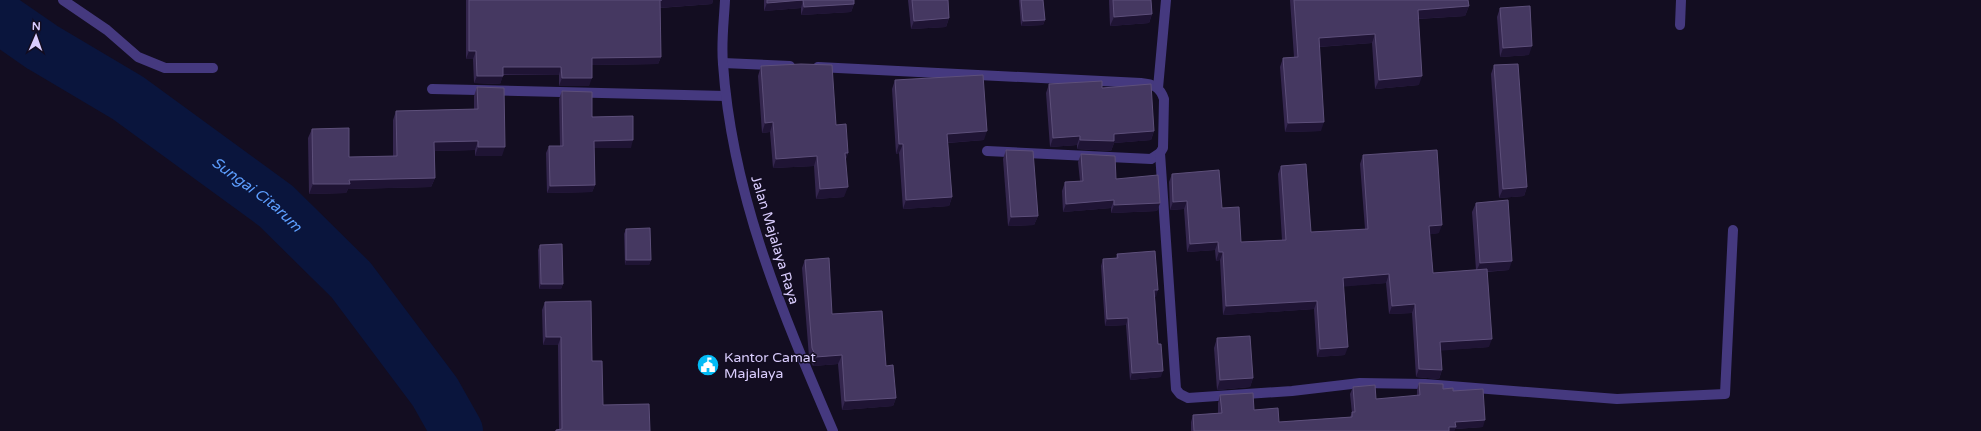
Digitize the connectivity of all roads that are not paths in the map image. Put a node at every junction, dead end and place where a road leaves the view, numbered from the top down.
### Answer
1 (63, 0) edge
2 (725, 0) edge
3 (1166, 0) edge
4 (1681, 0) edge
5 (1680, 25) dead end
6 (722, 62) junction
7 (213, 68) dead end
8 (1158, 88) junction
9 (432, 89) dead end
10 (726, 96) junction
11 (987, 151) dead end
12 (1160, 153) junction
13 (1733, 230) dead end
14 (833, 431) edge

1 - 7 street
2 - 6 street, Jalan Majalaya Raya
3 - 8 street
4 - 5 street
6 - 8 street
6 - 10 street, Jalan Majalaya Raya
8 - 12 street
9 - 10 street
10 - 14 street, Jalan Majalaya Raya
11 - 12 street
12 - 13 street

